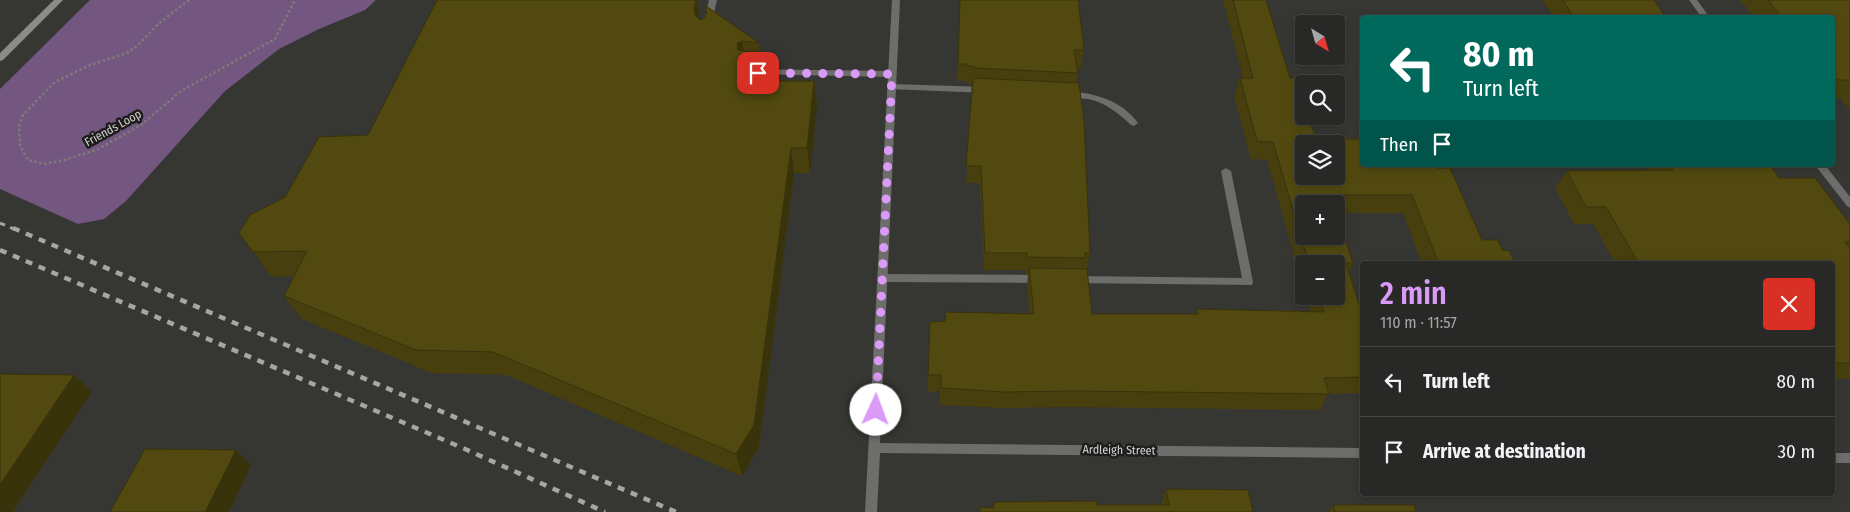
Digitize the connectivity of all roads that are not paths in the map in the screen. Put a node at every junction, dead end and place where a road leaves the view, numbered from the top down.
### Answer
1 (59, 0) edge
2 (713, 0) edge
3 (896, 0) edge
4 (1692, 0) edge
5 (1704, 15) edge
6 (705, 32) edge
7 (0, 58) edge
8 (746, 71) edge
9 (892, 74) junction
10 (892, 87) junction
11 (994, 91) edge
12 (1052, 94) edge
13 (1134, 123) dead end
14 (1822, 167) edge
15 (1226, 171) dead end
16 (1850, 204) edge
17 (882, 278) junction
18 (1048, 280) edge
19 (1068, 280) edge
20 (875, 448) junction
21 (1360, 453) edge
22 (1835, 458) edge
23 (1850, 458) edge
24 (871, 512) edge

1 - 7 main road
2 - 6 street
3 - 9 street
4 - 5 street
8 - 9 street
9 - 10 street
10 - 11 street
10 - 17 street
12 - 13 street
14 - 16 street
15 - 19 street
17 - 18 street
17 - 20 street
20 - 21 street, Ardleigh Street
20 - 24 street
22 - 23 street

